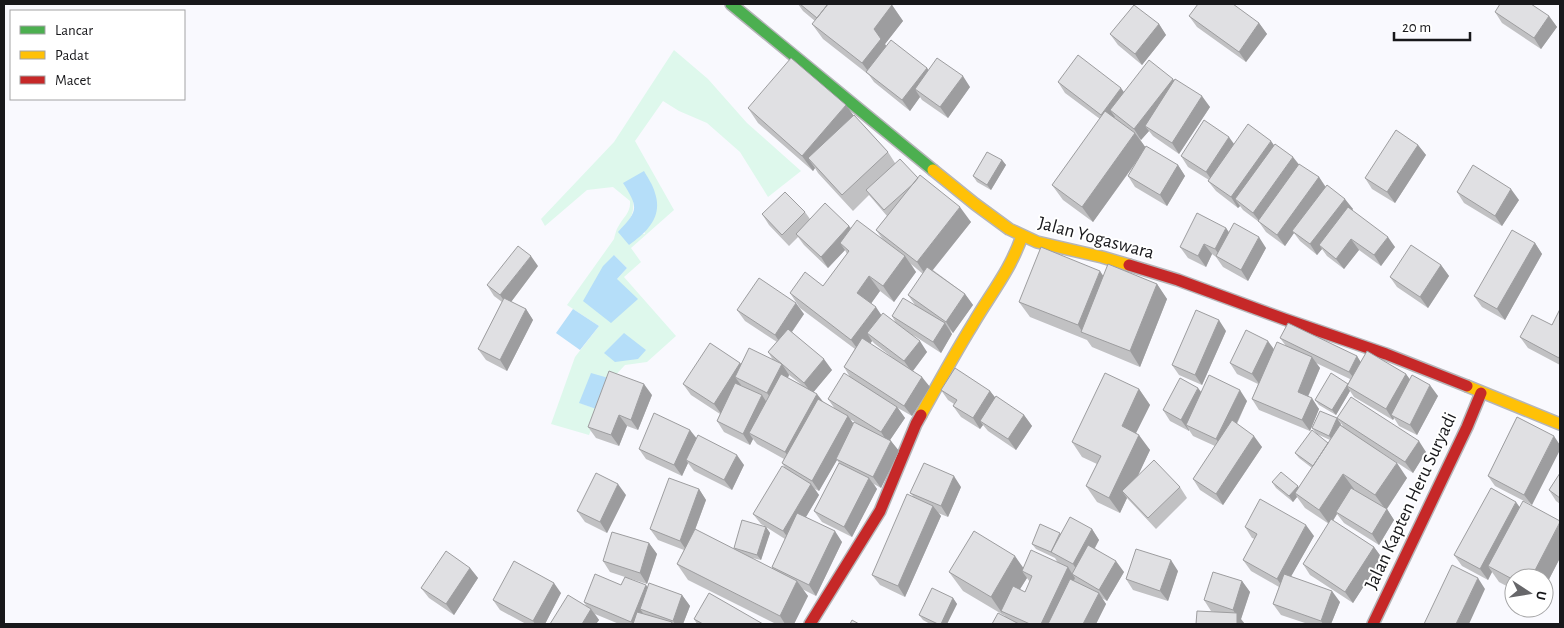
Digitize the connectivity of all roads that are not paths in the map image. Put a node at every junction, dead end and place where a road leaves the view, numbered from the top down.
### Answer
1 (731, 4) edge
2 (1022, 236) junction
3 (1481, 393) junction
4 (1560, 424) edge
5 (810, 624) edge
6 (1372, 624) edge

1 - 2 street, Jalan Yogaswara
2 - 3 street, Jalan Yogaswara
2 - 5 street
3 - 4 street, Jalan Yogaswara
3 - 6 street, Jalan Kapten Heru Suryadi

